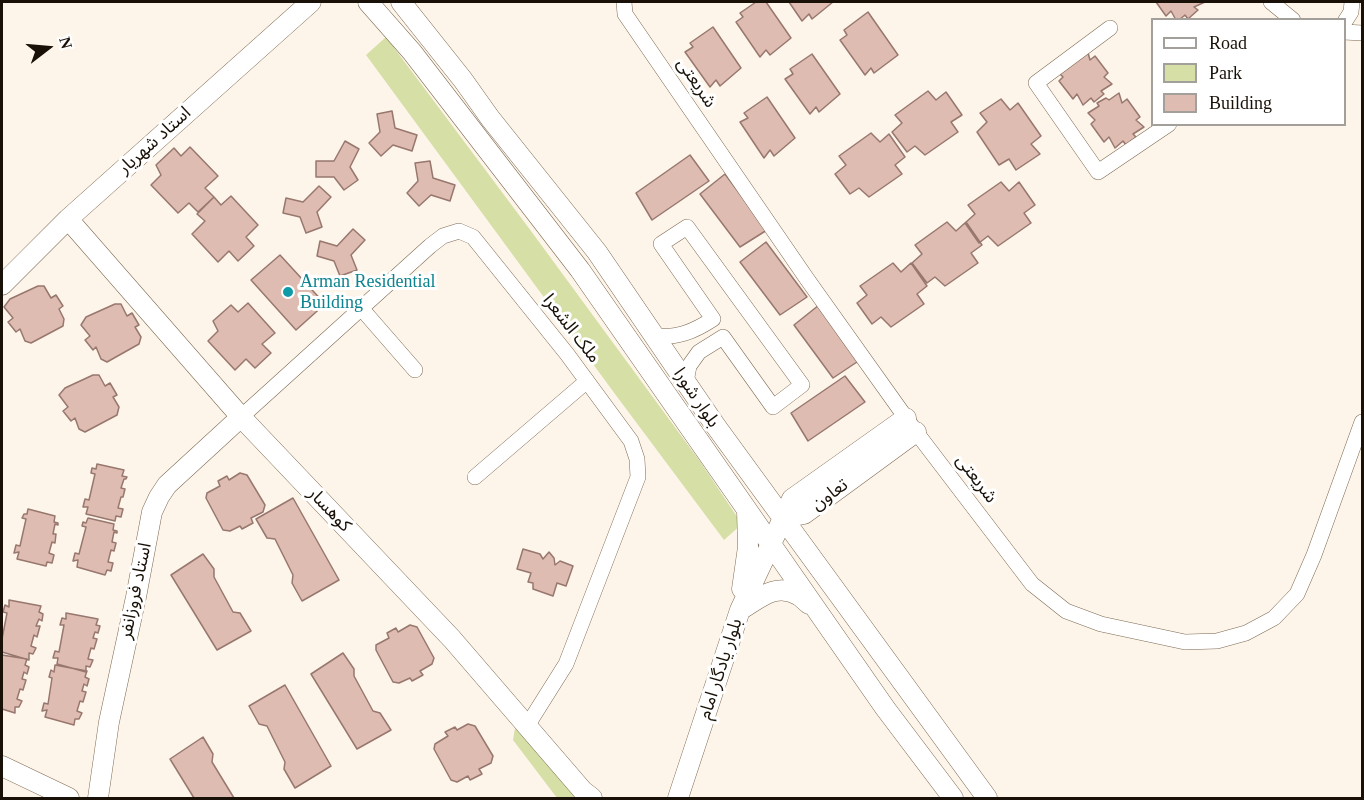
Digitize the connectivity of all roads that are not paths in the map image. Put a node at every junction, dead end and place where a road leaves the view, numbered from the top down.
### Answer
1 (311, 2) edge
2 (368, 2) edge
3 (401, 2) edge
4 (624, 2) edge
5 (1271, 2) edge
6 (1289, 2) edge
7 (1352, 2) edge
8 (1291, 18) edge
9 (1292, 18) edge
10 (1346, 20) edge
11 (1110, 28) dead end
12 (1346, 32) edge
13 (1362, 33) edge
14 (1166, 126) edge
15 (68, 219) junction
16 (2, 285) edge
17 (361, 308) junction
18 (713, 319) junction
19 (654, 336) junction
20 (723, 337) junction
21 (415, 370) dead end
22 (587, 381) junction
23 (686, 382) junction
24 (241, 417) junction
25 (1362, 422) edge
26 (911, 425) junction
27 (475, 477) dead end
28 (747, 510) junction
29 (783, 518) junction
30 (771, 543) junction
31 (740, 610) junction
32 (818, 613) junction
33 (527, 726) junction
34 (2, 766) edge
35 (69, 798) edge
36 (98, 798) edge
37 (592, 798) edge
38 (678, 798) edge
39 (953, 798) edge
40 (987, 798) edge

1 - 15 main road, استاد شهریار
2 - 28 main road, بلوار شورا
3 - 19 main road, بلوار شورا
4 - 26 street, شریعتی
5 - 8 street
6 - 9 street
7 - 10 street
11 - 14 street
12 - 13 street
15 - 16 main road, استاد شهریار
15 - 24 main road, کوهسار
17 - 21 street
17 - 22 street, ملک الشعرا
17 - 24 street, ملک الشعرا
18 - 19 street
18 - 20 street
18 - 20 street
19 - 23 main road, بلوار شورا
20 - 23 street
22 - 27 street
22 - 33 street, ملک الشعرا
23 - 29 main road, بلوار شورا
24 - 33 main road, کوهسار
24 - 36 main road, استاد فروزانفر
25 - 26 street, شریعتی
26 - 29 main road, تعاون
28 - 30 main road, بلوار شورا
28 - 31 main road
29 - 30 main road, بلوار یادگار امام
29 - 40 main road, بلوار شورا
30 - 31 main road, بلوار یادگار امام
30 - 32 main road, بلوار شورا
31 - 32 main road
31 - 38 main road, بلوار یادگار امام
32 - 39 main road, بلوار شورا
33 - 37 main road, کوهسار
34 - 35 main road

